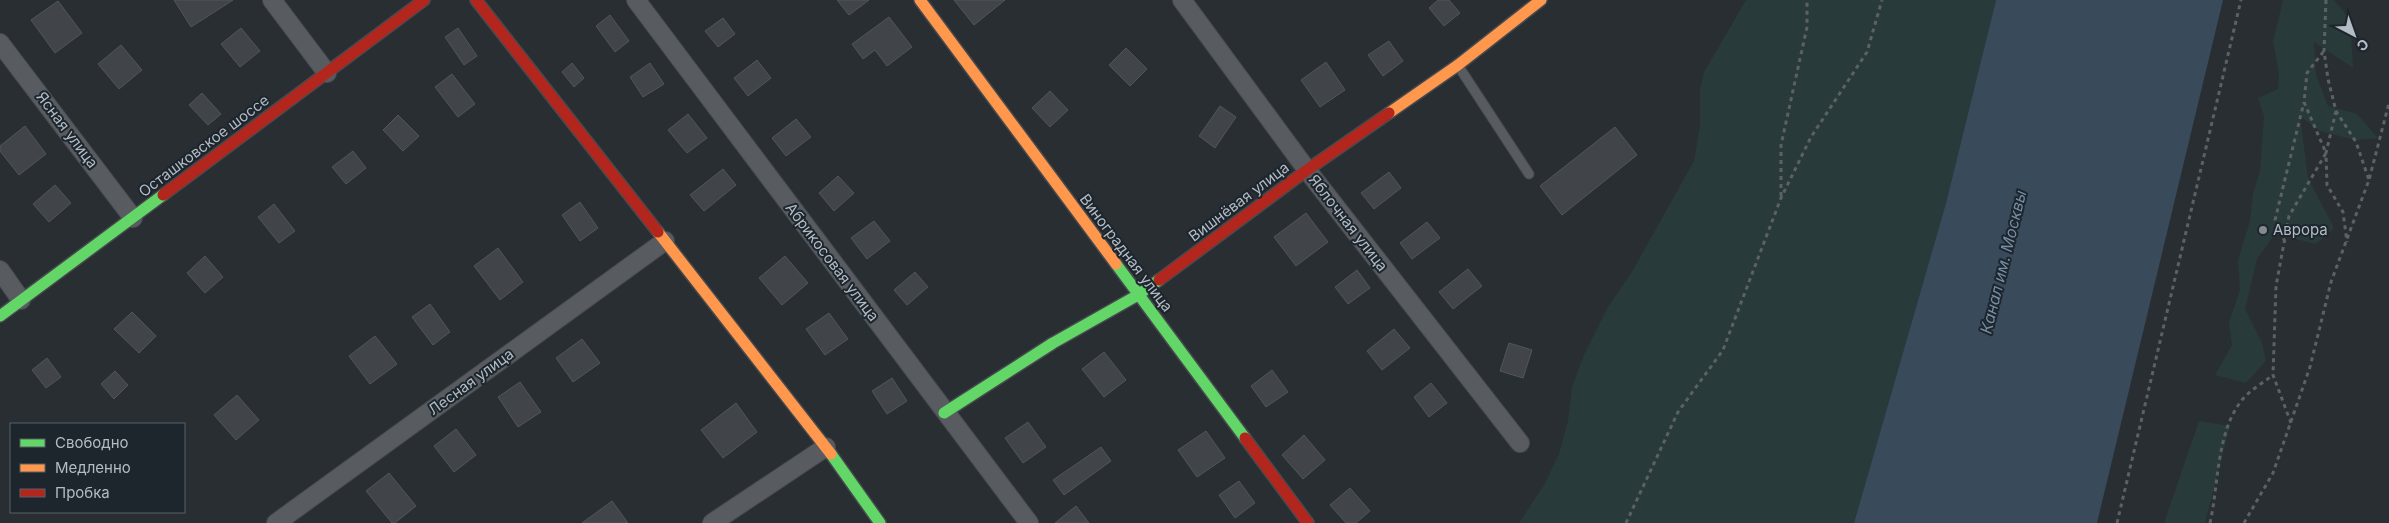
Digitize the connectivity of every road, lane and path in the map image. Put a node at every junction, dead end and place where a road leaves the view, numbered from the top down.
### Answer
1 (272, 0) edge
2 (424, 0) edge
3 (476, 0) edge
4 (636, 0) edge
5 (920, 0) edge
6 (1182, 0) edge
7 (1541, 0) edge
8 (1807, 0) edge
9 (1882, 0) edge
10 (2241, 0) edge
11 (2326, 0) edge
12 (0, 43) edge
13 (2324, 51) junction
14 (1458, 65) junction
15 (327, 73) junction
16 (2304, 102) junction
17 (2389, 104) edge
18 (2336, 111) junction
19 (2326, 153) junction
20 (1307, 170) junction
21 (1529, 174) dead end
22 (2369, 180) junction
23 (1781, 198) junction
24 (133, 218) junction
25 (665, 241) junction
26 (2286, 242) junction
27 (2347, 242) junction
28 (0, 270) edge
29 (1138, 295) junction
30 (21, 300) junction
31 (0, 316) edge
32 (2272, 375) junction
33 (944, 413) junction
34 (2291, 423) junction
35 (1520, 443) dead end
36 (826, 447) junction
37 (276, 523) edge
38 (712, 523) edge
39 (880, 523) edge
40 (1029, 523) edge
41 (1308, 523) edge
42 (1626, 523) edge
43 (2117, 523) edge
44 (2210, 523) edge
45 (2244, 523) edge

1 - 15 street
2 - 15 street, Осташковское шоссе
3 - 25 street
4 - 33 street, Абрикосовая улица
5 - 29 street, Виноградная улица
6 - 20 street, Яблочная улица
7 - 14 street, Вишнёвая улица
8 - 23 path
9 - 23 path
10 - 43 path
11 - 13 path
12 - 24 street, Ясная улица
13 - 16 path
13 - 18 path
14 - 20 street, Вишнёвая улица
14 - 21 lane
15 - 24 street, Осташковское шоссе
16 - 19 path
16 - 26 path
17 - 22 path
18 - 19 path
18 - 22 path
19 - 26 path
19 - 27 path
20 - 29 street, Вишнёвая улица
20 - 35 street, Яблочная улица
22 - 27 path
23 - 42 path
24 - 30 street, Осташковское шоссе
25 - 36 street
25 - 37 street, Лесная улица
26 - 32 path
27 - 34 path
28 - 30 street
29 - 33 street, Вишнёвая улица
29 - 41 street, Виноградная улица
30 - 31 street, Осташковское шоссе
32 - 34 path
32 - 44 path
33 - 40 street, Абрикосовая улица
34 - 45 path
36 - 38 street
36 - 39 street

